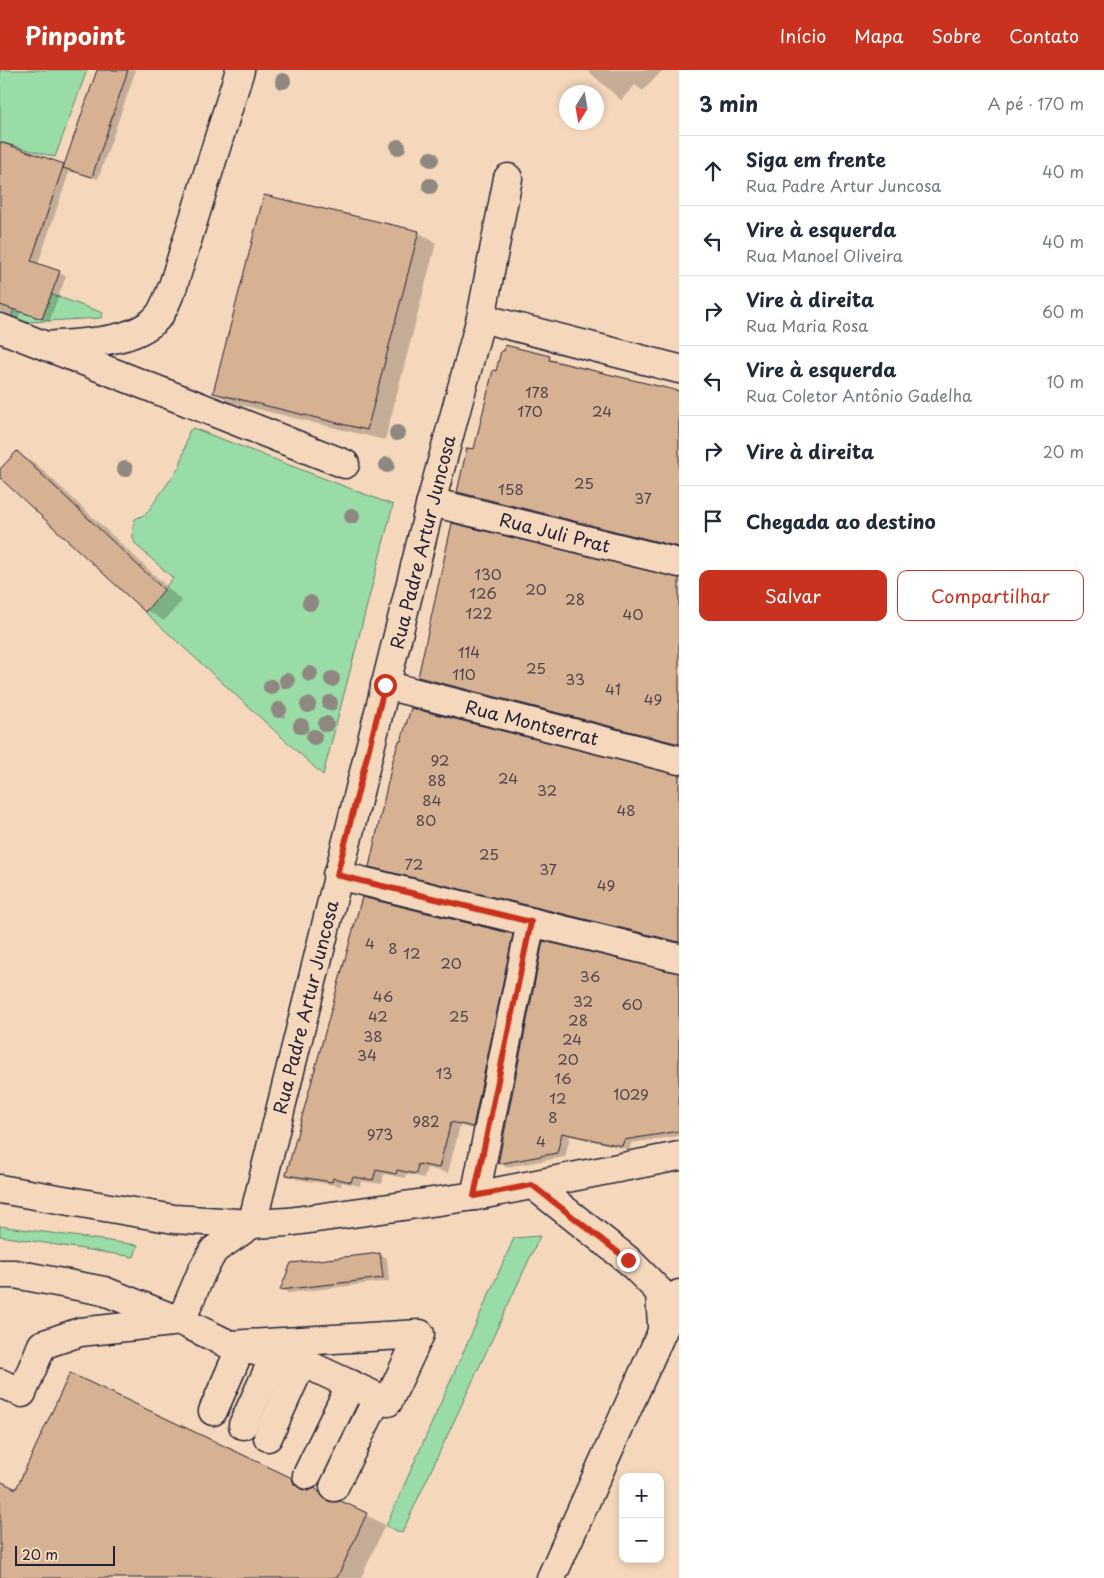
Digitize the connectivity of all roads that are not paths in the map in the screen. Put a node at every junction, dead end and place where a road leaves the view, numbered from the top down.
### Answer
1 (240, 70) edge
2 (508, 178) dead end
3 (481, 318) junction
4 (0, 328) edge
5 (46, 346) junction
6 (679, 369) edge
7 (345, 464) dead end
8 (431, 502) junction
9 (679, 563) edge
10 (385, 685) junction
11 (679, 760) edge
12 (337, 875) junction
13 (531, 922) junction
14 (671, 956) edge
15 (679, 1156) edge
16 (532, 1185) junction
17 (0, 1189) edge
18 (474, 1196) junction
19 (252, 1224) junction
20 (0, 1274) edge
21 (679, 1294) edge
22 (181, 1321) junction
23 (662, 1331) junction
24 (236, 1346) junction
25 (275, 1355) junction
26 (302, 1362) junction
27 (0, 1383) edge
28 (351, 1384) junction
29 (378, 1397) junction
30 (213, 1411) dead end
31 (243, 1425) dead end
32 (268, 1437) dead end
33 (307, 1475) dead end
34 (334, 1487) dead end
35 (551, 1578) edge

1 - 5 street
2 - 3 street, Rua Padre Artur Juncosa
3 - 6 street
3 - 8 street, Rua Padre Artur Juncosa
4 - 5 street
5 - 7 street
8 - 9 street, Rua Juli Prat
8 - 10 street, Rua Padre Artur Juncosa
10 - 11 street, Rua Montserrat
10 - 12 street, Rua Padre Artur Juncosa
12 - 13 street
12 - 19 street, Rua Padre Artur Juncosa
13 - 14 street
13 - 18 street
15 - 16 street
16 - 18 street
16 - 23 street
17 - 19 street
18 - 19 street
19 - 22 street
20 - 22 street
21 - 23 street
22 - 24 street
22 - 27 street
23 - 35 street
24 - 25 street
24 - 29 street
24 - 30 street
25 - 26 street
25 - 31 street
26 - 28 street
26 - 32 street
28 - 29 street
28 - 33 street
29 - 34 street

